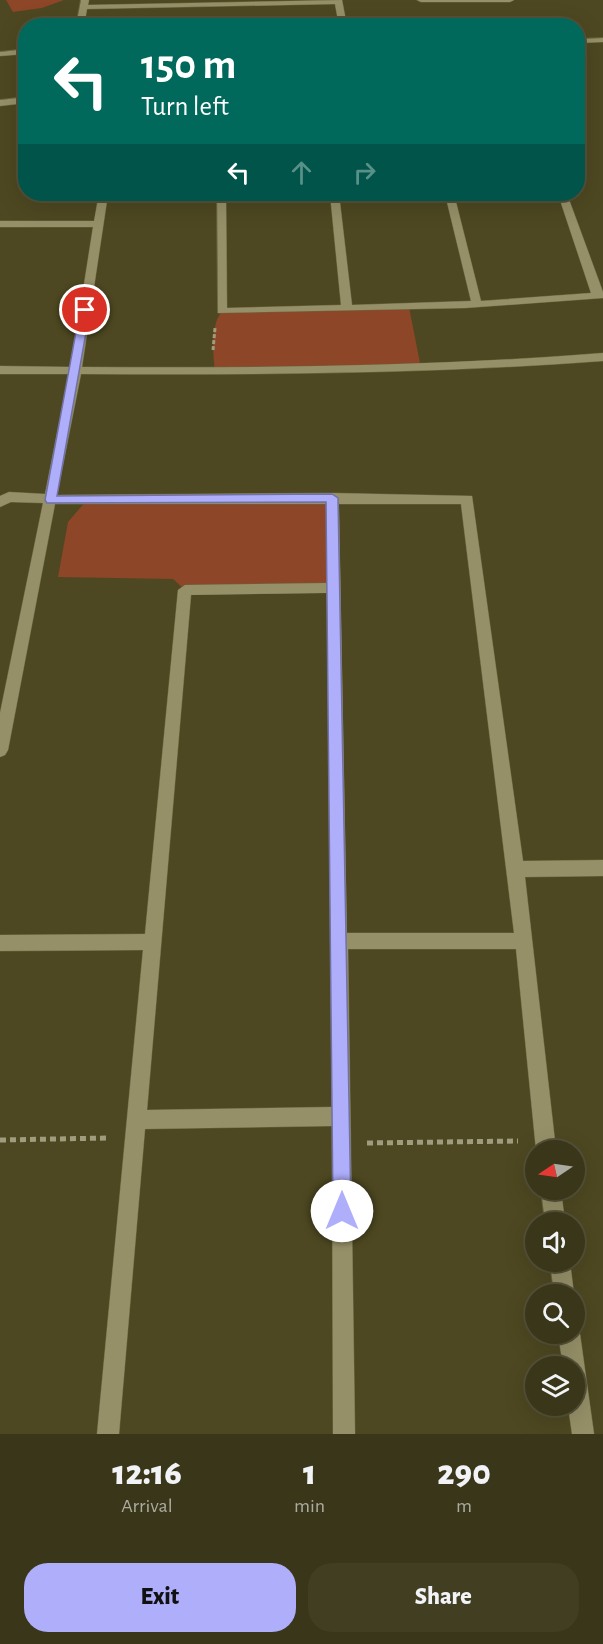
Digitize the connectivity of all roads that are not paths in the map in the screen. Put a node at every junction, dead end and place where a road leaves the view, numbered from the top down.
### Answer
1 (421, 0) edge
2 (510, 0) edge
3 (338, 1) edge
4 (84, 3) edge
5 (81, 18) edge
6 (341, 18) edge
7 (603, 40) edge
8 (585, 41) edge
9 (18, 52) edge
10 (0, 54) edge
11 (18, 101) edge
12 (0, 103) edge
13 (102, 201) edge
14 (221, 201) edge
15 (334, 201) edge
16 (451, 201) edge
17 (565, 201) edge
18 (0, 224) edge
19 (98, 224) junction
20 (600, 295) edge
21 (477, 304) junction
22 (347, 308) junction
23 (603, 357) edge
24 (76, 369) junction
25 (0, 370) edge
26 (332, 498) junction
27 (51, 500) junction
28 (0, 502) edge
29 (332, 588) junction
30 (0, 750) edge
31 (603, 868) edge
32 (516, 869) junction
33 (338, 941) junction
34 (523, 941) junction
35 (154, 942) junction
36 (0, 943) edge
37 (341, 1116) junction
38 (137, 1129) junction
39 (544, 1140) edge
40 (580, 1416) edge
41 (108, 1434) edge
42 (344, 1434) edge
43 (583, 1434) edge

1 - 2 street
3 - 4 street
3 - 6 street
4 - 5 street
7 - 8 street
9 - 10 street
11 - 12 street
13 - 19 street
14 - 22 street
15 - 22 street
16 - 21 street
17 - 20 street
18 - 19 street
19 - 24 street
20 - 21 street
21 - 22 street
23 - 24 street
24 - 25 street
24 - 27 street
26 - 27 street
26 - 29 street
26 - 32 street
27 - 28 street
27 - 30 street
29 - 33 street
29 - 35 street
31 - 32 street
32 - 34 street
33 - 34 street
33 - 37 street
34 - 39 street
35 - 36 street
35 - 38 street
37 - 38 street
37 - 42 street
38 - 41 street
40 - 43 street

